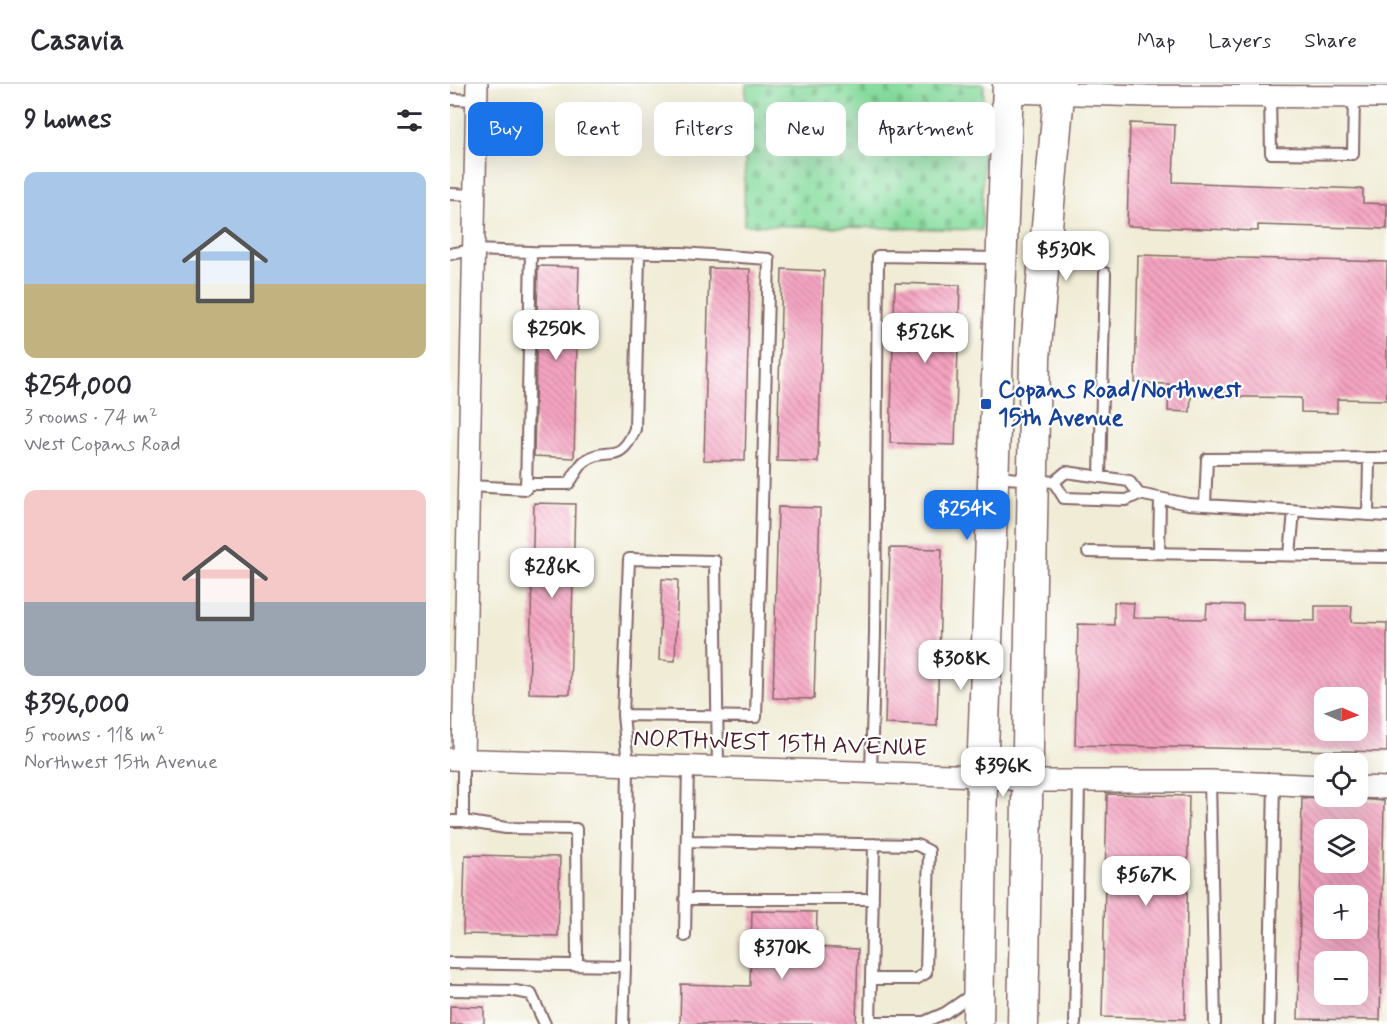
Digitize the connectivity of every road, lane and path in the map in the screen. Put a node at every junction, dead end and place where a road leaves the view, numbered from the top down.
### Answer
1 (1008, 88) edge
2 (1060, 89) edge
3 (1107, 90) edge
4 (1299, 90) edge
5 (477, 92) edge
6 (1348, 93) edge
7 (1270, 97) junction
8 (1387, 97) edge
9 (450, 99) edge
10 (450, 194) edge
11 (474, 195) junction
12 (473, 250) junction
13 (531, 252) junction
14 (450, 254) edge
15 (639, 254) junction
16 (1001, 258) junction
17 (1105, 273) dead end
18 (1387, 458) edge
19 (1369, 459) junction
20 (993, 476) junction
21 (1100, 477) junction
22 (1043, 480) junction
23 (526, 484) junction
24 (469, 486) junction
25 (1138, 494) junction
26 (1160, 499) junction
27 (1205, 506) junction
28 (1294, 511) junction
29 (1368, 515) junction
30 (1387, 516) edge
31 (1088, 552) dead end
32 (1159, 553) junction
33 (1290, 555) junction
34 (1387, 557) edge
35 (623, 716) junction
36 (716, 716) junction
37 (456, 759) edge
38 (628, 764) junction
39 (688, 766) junction
40 (718, 767) junction
41 (871, 772) junction
42 (982, 776) junction
43 (1028, 781) junction
44 (1079, 781) junction
45 (1210, 781) junction
46 (1274, 783) junction
47 (1314, 785) edge
48 (1368, 787) edge
49 (1387, 788) edge
50 (450, 821) edge
51 (463, 821) junction
52 (687, 841) junction
53 (874, 844) junction
54 (685, 898) junction
55 (873, 899) junction
56 (685, 936) dead end
57 (450, 963) edge
58 (577, 964) junction
59 (625, 966) junction
60 (871, 979) junction
61 (450, 990) edge
62 (979, 990) junction
63 (870, 1023) edge
64 (925, 1023) edge
65 (545, 1024) edge
66 (623, 1024) edge
67 (978, 1024) edge
68 (1023, 1024) edge
69 (1075, 1024) edge
70 (1215, 1024) edge
71 (1269, 1024) edge

1 - 2 street
1 - 16 main road
2 - 3 street
2 - 22 main road
3 - 7 street
4 - 6 street
4 - 7 street
5 - 9 lane
5 - 11 street
6 - 7 lane
6 - 8 street
10 - 11 lane
11 - 12 street
12 - 13 lane
12 - 14 lane
12 - 24 street
13 - 15 lane
13 - 23 lane
15 - 23 lane
15 - 36 lane
16 - 20 main road
16 - 41 lane
17 - 21 lane
18 - 19 lane
19 - 27 lane
19 - 29 lane
20 - 22 lane
20 - 42 main road
21 - 22 lane
21 - 25 lane
22 - 25 lane
22 - 43 main road
23 - 24 lane
24 - 37 street
25 - 26 lane
26 - 27 lane
26 - 32 lane
27 - 28 lane
28 - 29 lane
28 - 33 lane
29 - 30 lane
31 - 32 lane
32 - 33 lane
33 - 34 lane
35 - 36 lane
35 - 36 lane
35 - 38 lane
36 - 40 lane
37 - 38 street, NORTHWEST 15TH AVENUE
37 - 51 lane
38 - 39 street, NORTHWEST 15TH AVENUE
38 - 59 lane
39 - 40 street, NORTHWEST 15TH AVENUE
39 - 52 lane
40 - 41 street, NORTHWEST 15TH AVENUE
41 - 42 street, NORTHWEST 15TH AVENUE
42 - 43 street, NORTHWEST 15TH AVENUE
42 - 62 main road
43 - 44 street, NORTHWEST 15TH AVENUE
43 - 68 main road
44 - 45 street, NORTHWEST 15TH AVENUE
44 - 69 lane
45 - 46 street, NORTHWEST 15TH AVENUE
45 - 70 lane
46 - 47 street, NORTHWEST 15TH AVENUE
46 - 71 lane
48 - 49 street
50 - 51 lane
51 - 58 lane
52 - 53 lane
52 - 54 lane
53 - 55 lane
53 - 60 lane
54 - 55 lane
54 - 56 lane
55 - 60 lane
57 - 58 lane
58 - 59 lane
59 - 66 lane
60 - 63 lane
61 - 65 lane
62 - 64 lane
62 - 67 main road
63 - 64 lane

